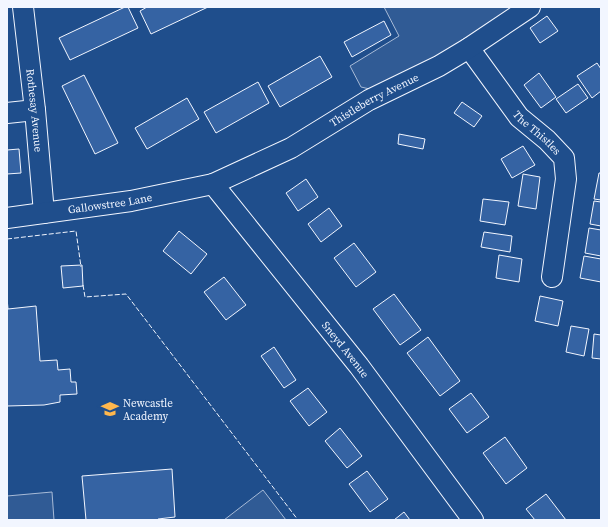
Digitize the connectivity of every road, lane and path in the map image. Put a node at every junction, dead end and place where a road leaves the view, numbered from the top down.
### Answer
1 (530, 7) edge
2 (18, 15) edge
3 (469, 48) junction
4 (35, 110) junction
5 (7, 113) edge
6 (213, 184) junction
7 (44, 213) junction
8 (7, 218) edge
9 (552, 277) dead end
10 (473, 520) edge

1 - 3 street, Thistleberry Avenue
2 - 4 street, Rothesay Avenue
3 - 6 street, Thistleberry Avenue
3 - 9 street, The Thistles
4 - 5 street
4 - 7 street, Rothesay Avenue
6 - 7 street, Gallowstree Lane
6 - 10 street, Sneyd Avenue
7 - 8 street, Gallowstree Lane

